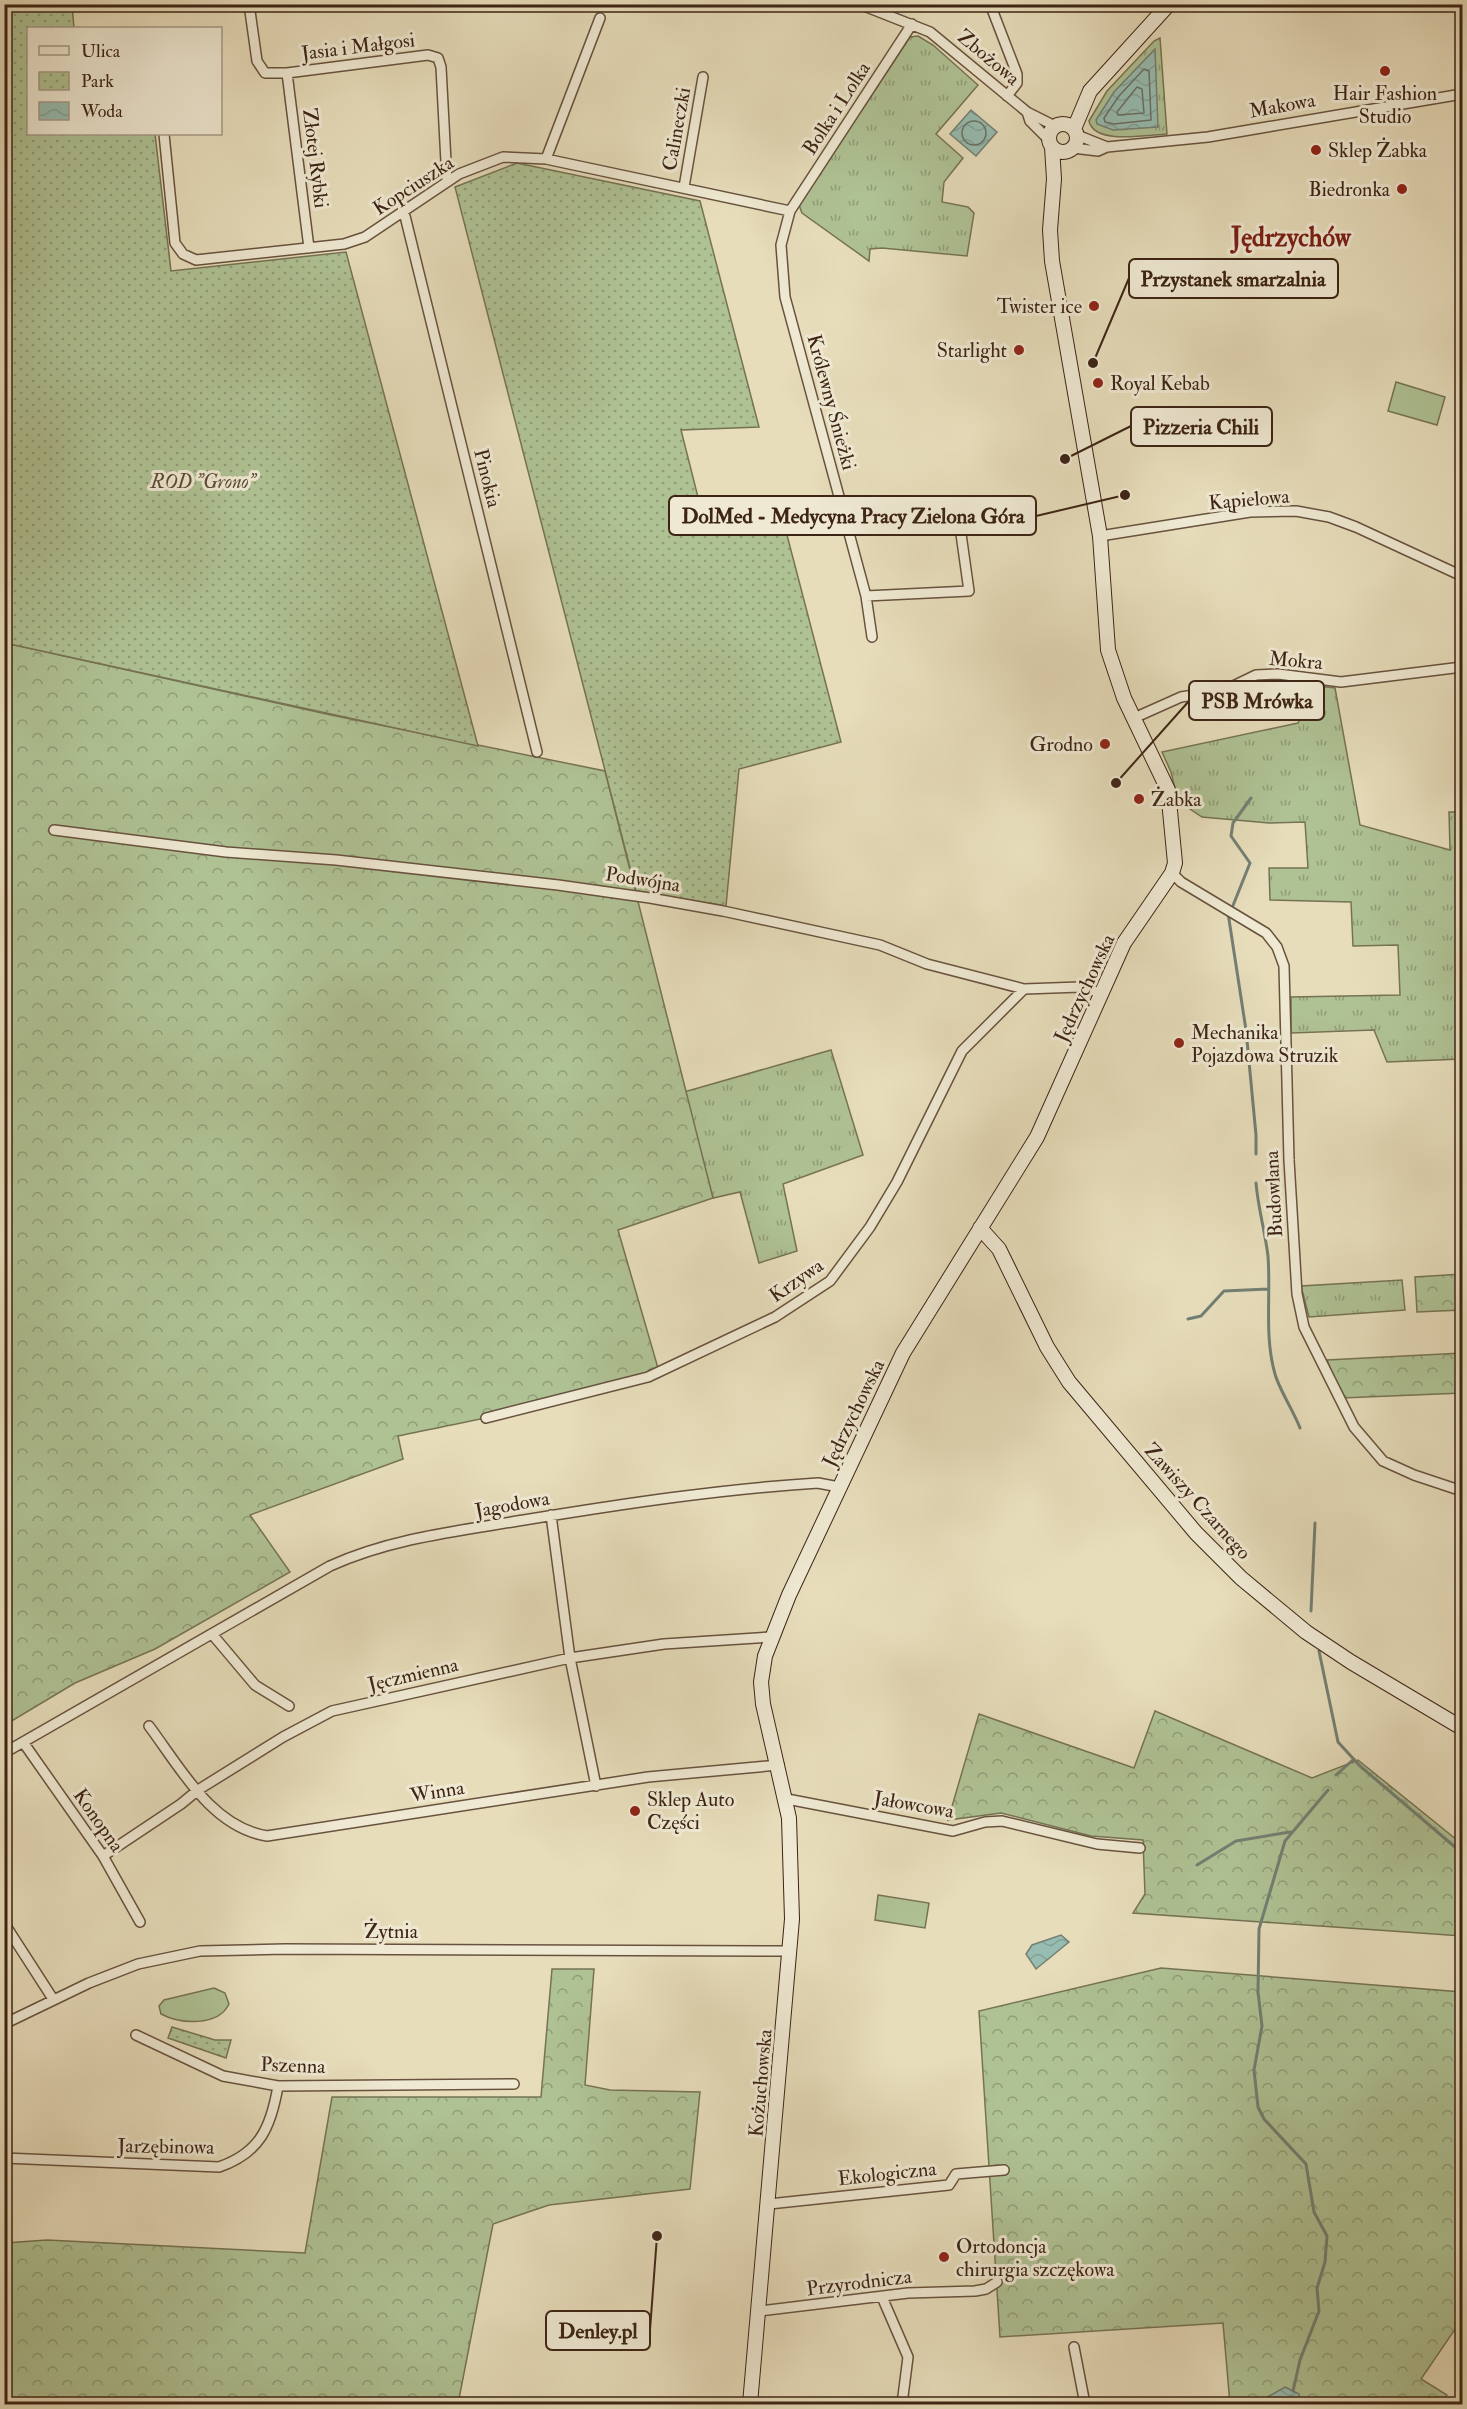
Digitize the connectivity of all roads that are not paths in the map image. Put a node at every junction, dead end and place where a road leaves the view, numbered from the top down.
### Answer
1 (249, 4) edge
2 (859, 4) edge
3 (990, 4) edge
4 (1169, 4) edge
5 (600, 18) dead end
6 (912, 24) junction
7 (287, 73) junction
8 (703, 77) dead end
9 (1462, 94) edge
10 (1007, 96) junction
11 (1027, 112) junction
12 (164, 135) edge
13 (1068, 136) junction
14 (1050, 143) junction
15 (546, 159) junction
16 (1054, 179) junction
17 (447, 181) junction
18 (684, 187) junction
19 (404, 212) junction
20 (790, 212) junction
21 (309, 248) junction
22 (961, 534) dead end
23 (1100, 536) junction
24 (1462, 576) edge
25 (866, 596) junction
26 (872, 637) dead end
27 (1462, 667) edge
28 (1134, 718) junction
29 (537, 752) dead end
30 (54, 830) dead end
31 (1172, 873) junction
32 (1024, 989) junction
33 (1101, 993) junction
34 (980, 1228) junction
35 (486, 1418) dead end
36 (839, 1487) junction
37 (1462, 1491) edge
38 (552, 1515) junction
39 (212, 1634) junction
40 (771, 1637) junction
41 (570, 1658) junction
42 (289, 1706) dead end
43 (149, 1726) dead end
44 (1462, 1728) edge
45 (23, 1742) junction
46 (4, 1753) edge
47 (779, 1765) junction
48 (596, 1786) junction
49 (198, 1790) junction
50 (787, 1799) junction
51 (1140, 1848) dead end
52 (103, 1856) junction
53 (140, 1922) dead end
54 (4, 1923) edge
55 (791, 1951) junction
56 (53, 1999) junction
57 (4, 2024) edge
58 (136, 2035) dead end
59 (514, 2084) dead end
60 (278, 2086) junction
61 (4, 2158) edge
62 (1004, 2170) dead end
63 (769, 2204) junction
64 (997, 2282) dead end
65 (882, 2297) junction
66 (760, 2311) junction
67 (1074, 2347) dead end
68 (750, 2404) edge
69 (902, 2404) edge
70 (1085, 2404) edge

1 - 7 street, Jasia i Małgosi
2 - 6 street, Zbożowa
3 - 10 street
4 - 13 main road, Jędrzychowska
5 - 15 street
6 - 10 street, Zbożowa
6 - 20 street, Bolka i Lolka
7 - 17 street, Jasia i Małgosi
7 - 21 street, Złotej Rybki
8 - 18 street, Calineczki
9 - 13 street, Makowa
10 - 11 street, Zbożowa
11 - 13 street, Zbożowa
11 - 14 street, Zbożowa
12 - 21 street, Kopciuszka
13 - 14 main road
13 - 14 main road
13 - 16 main road, Jędrzychowska
14 - 16 main road, Jędrzychowska
15 - 17 street, Kopciuszka
15 - 18 street, Kopciuszka
16 - 23 main road, Jędrzychowska
17 - 19 street, Kopciuszka
18 - 20 street, Kopciuszka
19 - 21 street, Kopciuszka
19 - 29 street, Pinokia
20 - 25 street, Królewny Śnieżki
22 - 25 street
23 - 24 street, Kąpielowa
23 - 28 main road, Jędrzychowska
25 - 26 street, Królewny Śnieżki
27 - 28 street, Mokra
28 - 31 main road, Jędrzychowska
30 - 32 street, Podwójna
31 - 33 main road, Jędrzychowska
31 - 37 street, Budowlana
32 - 33 street, Podwójna
32 - 35 street, Krzywa
33 - 34 main road, Jędrzychowska
34 - 36 main road, Jędrzychowska
34 - 44 main road, Zawiszy Czarnego
36 - 38 street, Jagodowa
36 - 40 main road, Jędrzychowska
38 - 39 street, Jagodowa
38 - 41 street
39 - 42 street
39 - 45 street, Jagodowa
40 - 41 street, Jęczmienna
40 - 47 main road, Jędrzychowska
41 - 48 street
41 - 49 street, Jęczmienna
43 - 49 street, Winna
45 - 46 street, Jagodowa
45 - 52 street, Konopna
47 - 48 street, Winna
47 - 50 main road, Kożuchowska
48 - 49 street, Winna
49 - 52 street, Jęczmienna
50 - 51 street, Jałowcowa
50 - 55 main road, Kożuchowska
52 - 53 street, Konopna
54 - 56 street
55 - 56 street, Żytnia
55 - 63 main road, Kożuchowska
56 - 57 street, Żytnia
58 - 60 street, Pszenna
59 - 60 street, Pszenna
60 - 61 street, Jarzębinowa
62 - 63 street, Ekologiczna
63 - 66 main road, Kożuchowska
64 - 65 street, Przyrodnicza
65 - 66 street, Przyrodnicza
65 - 69 street
66 - 68 main road, Kożuchowska
67 - 70 street

